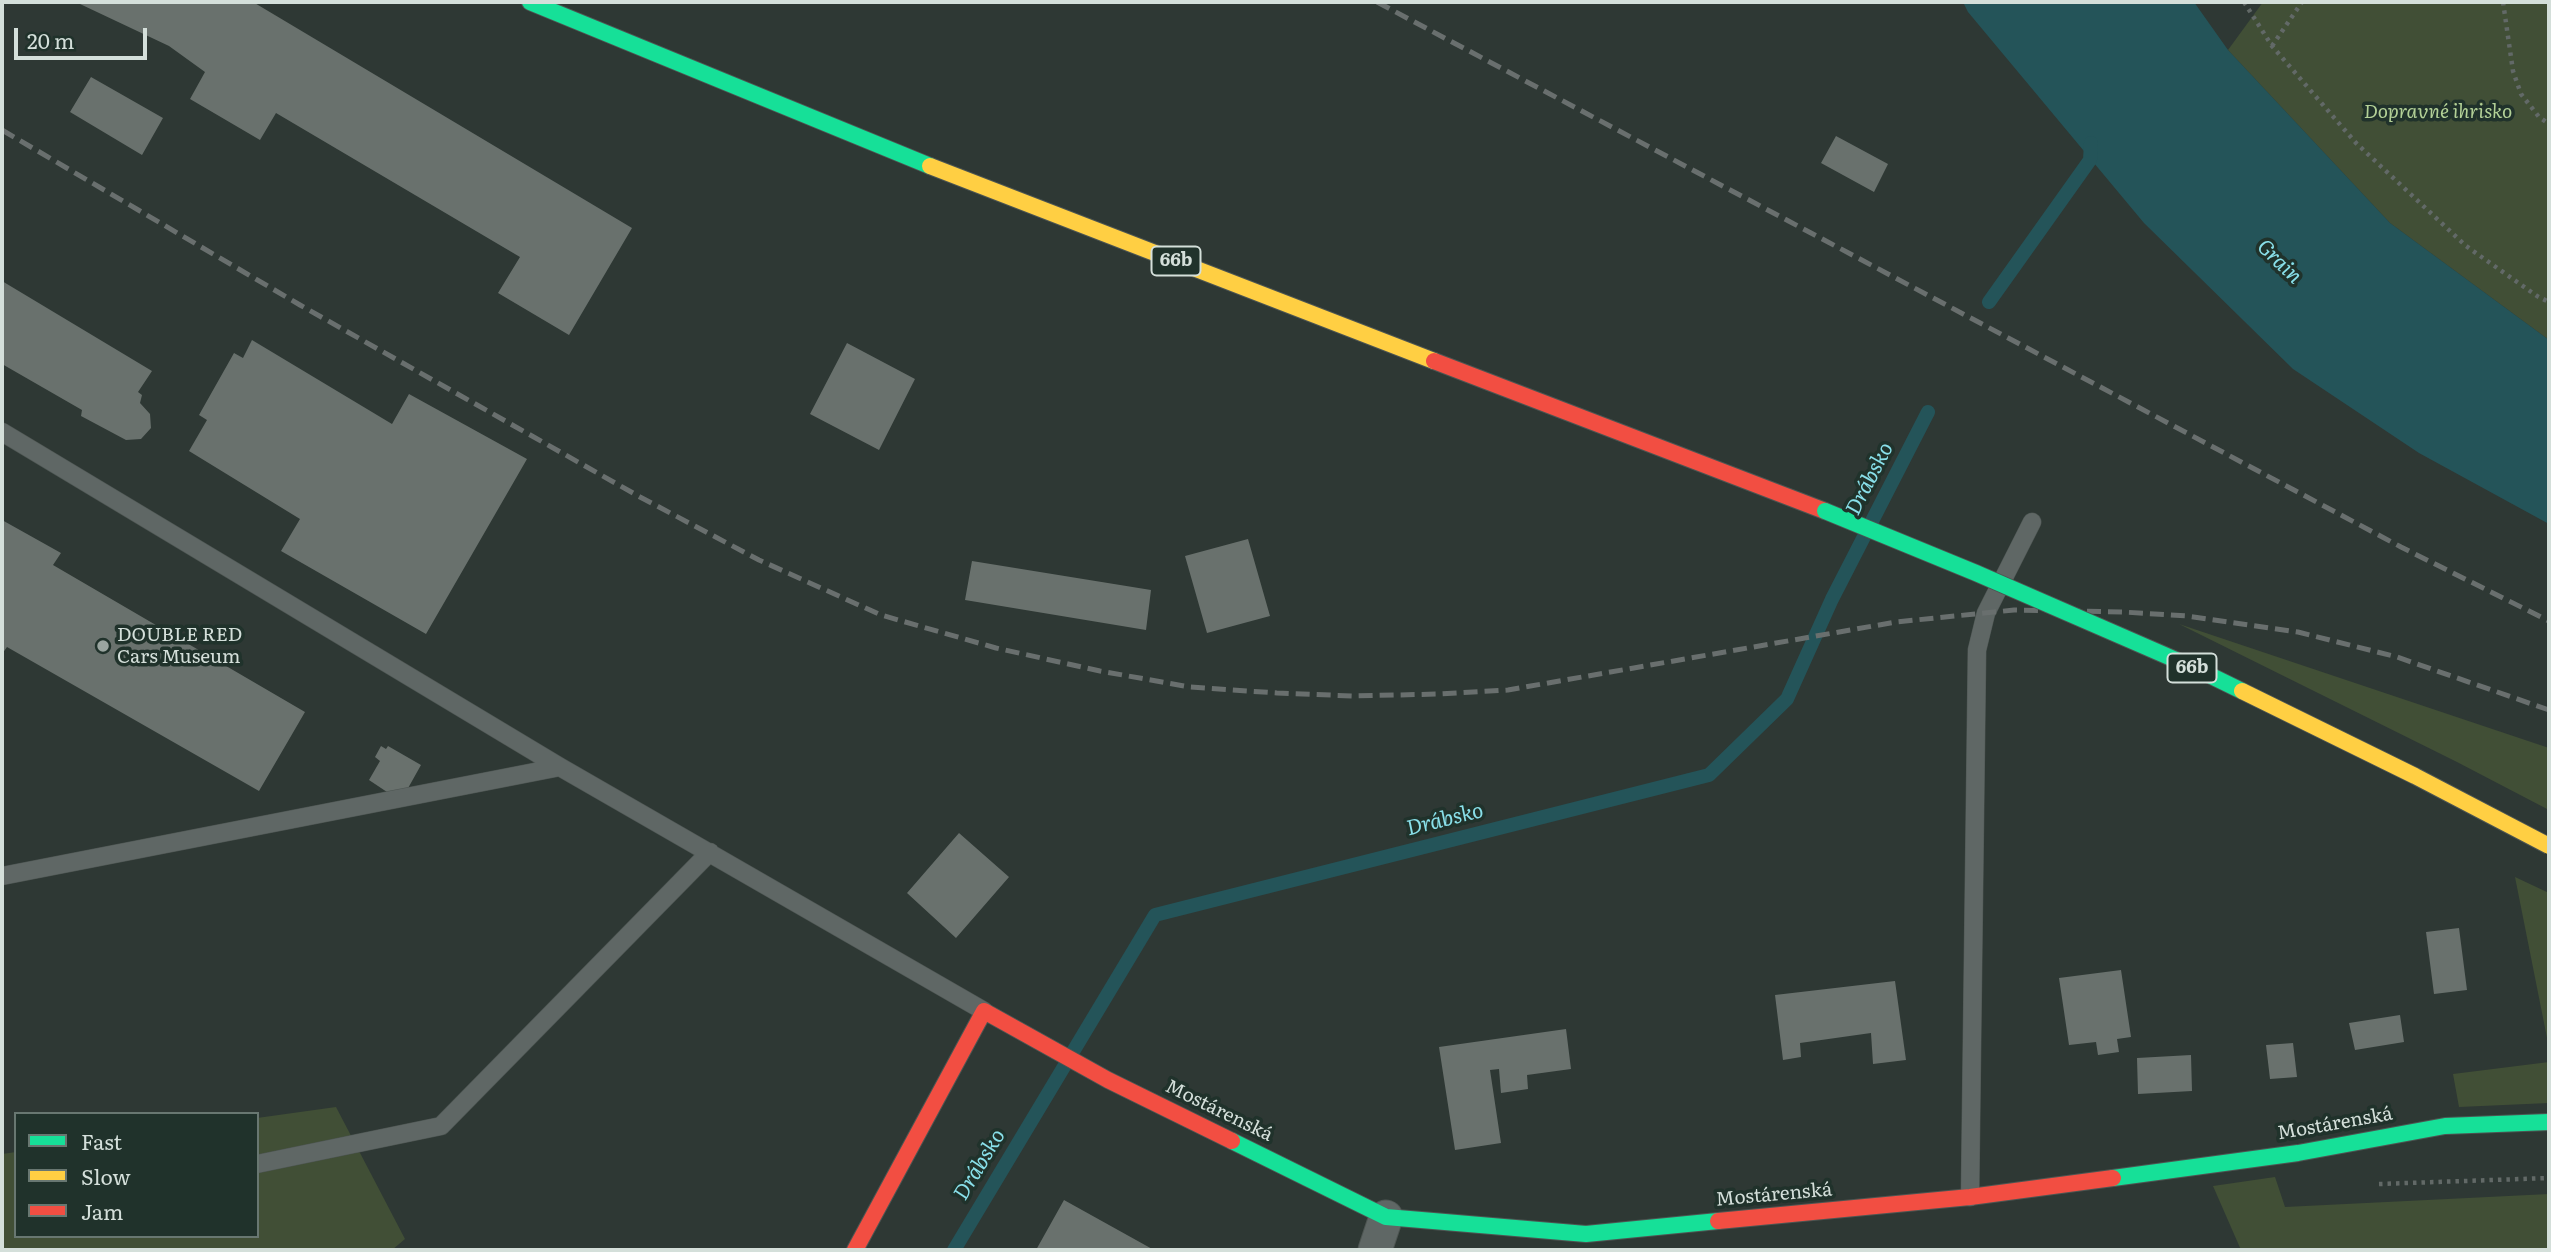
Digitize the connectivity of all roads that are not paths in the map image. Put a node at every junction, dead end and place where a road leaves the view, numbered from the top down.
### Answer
1 (530, 2) edge
2 (2, 432) edge
3 (2032, 522) dead end
4 (560, 767) junction
5 (2549, 846) edge
6 (710, 852) junction
7 (2, 876) edge
8 (984, 1011) junction
9 (2549, 1122) edge
10 (259, 1164) edge
11 (1970, 1197) junction
12 (1386, 1217) junction
13 (855, 1250) edge
14 (1375, 1250) edge

1 - 5 main road, 66b, bridge
2 - 4 lane
3 - 11 lane
4 - 6 lane
4 - 7 lane
6 - 8 lane
6 - 10 lane
8 - 12 main road, Mostárenská
8 - 13 main road
9 - 11 main road, Mostárenská
11 - 12 main road, Mostárenská
12 - 14 street

